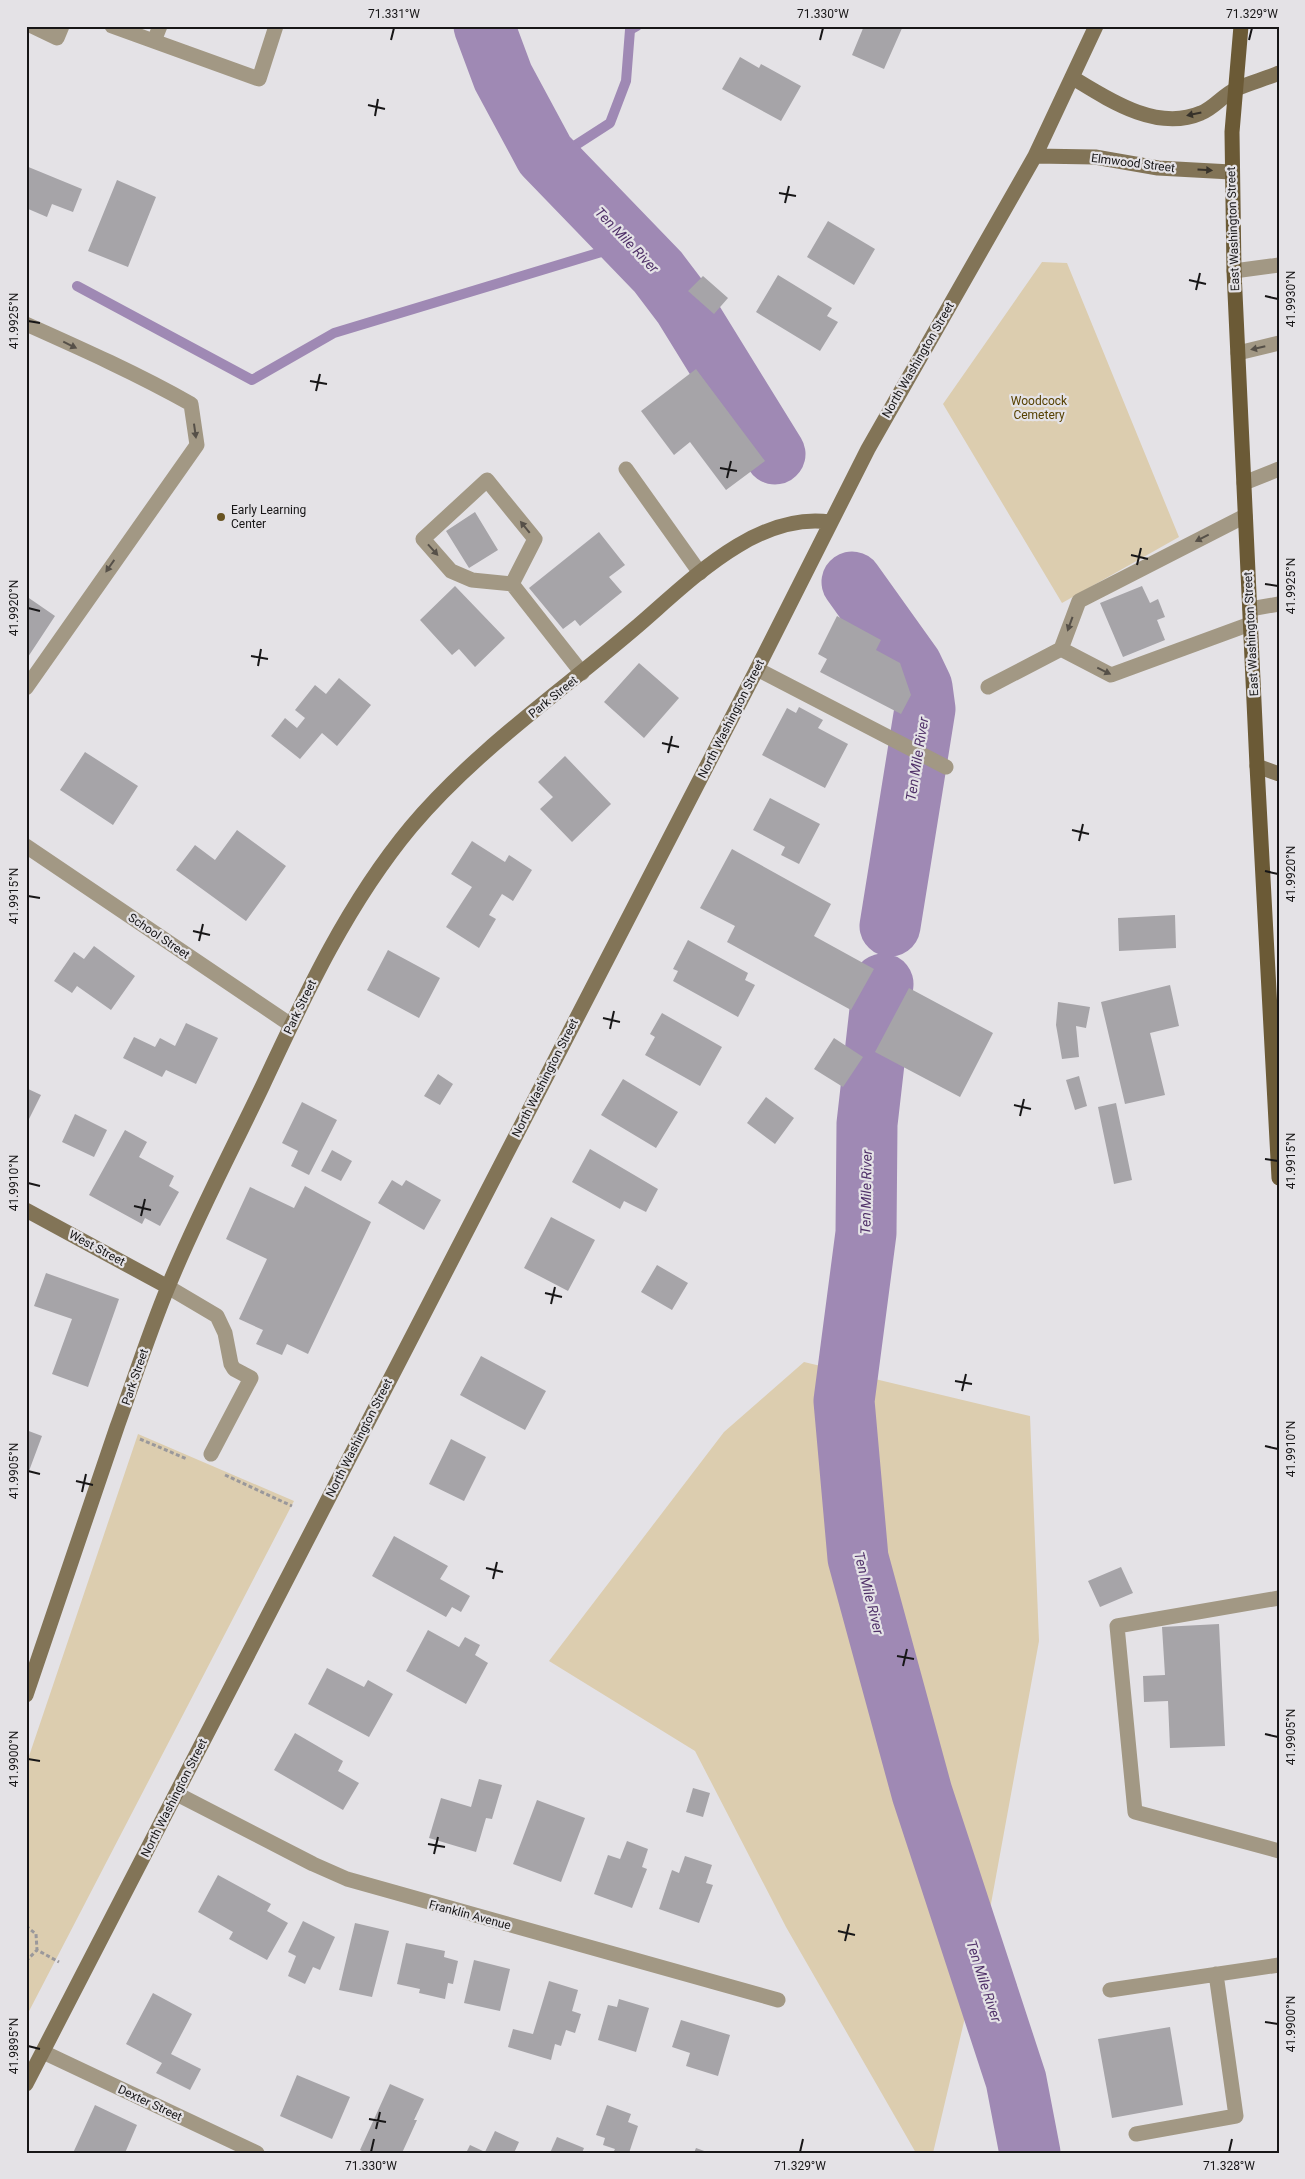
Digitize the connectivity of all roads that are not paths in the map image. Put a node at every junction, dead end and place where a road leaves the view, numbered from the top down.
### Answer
1 (32, 26) edge
2 (62, 26) edge
3 (112, 26) edge
4 (160, 26) edge
5 (276, 26) edge
6 (1096, 26) edge
7 (1241, 26) edge
8 (154, 42) junction
9 (1279, 73) edge
10 (1073, 78) junction
11 (1235, 90) junction
12 (1035, 156) junction
13 (1231, 172) junction
14 (1279, 265) edge
15 (1234, 270) junction
16 (26, 324) edge
17 (1279, 344) edge
18 (1238, 353) junction
19 (626, 469) dead end
20 (1279, 469) edge
21 (1244, 482) junction
22 (1245, 516) junction
23 (830, 522) junction
24 (700, 573) junction
25 (512, 584) junction
26 (1279, 604) edge
27 (1250, 617) junction
28 (1061, 649) junction
29 (757, 669) junction
30 (582, 673) junction
31 (988, 687) dead end
32 (26, 688) edge
33 (1257, 766) junction
34 (946, 767) dead end
35 (1279, 774) edge
36 (26, 846) edge
37 (291, 1025) junction
38 (1279, 1178) edge
39 (26, 1210) edge
40 (168, 1287) junction
41 (211, 1454) dead end
42 (1279, 1598) edge
43 (26, 1695) edge
44 (176, 1794) junction
45 (1279, 1852) edge
46 (1279, 1965) edge
47 (1216, 1974) junction
48 (1110, 1990) dead end
49 (778, 2000) dead end
50 (43, 2052) junction
51 (26, 2084) edge
52 (1136, 2134) dead end
53 (257, 2153) edge

1 - 2 street
3 - 8 street
4 - 8 street
5 - 8 street
6 - 10 main road
7 - 11 main road
9 - 11 main road
11 -> 10 main road
10 - 12 main road, North Washington Street
11 - 13 main road, East Washington Street
12 -> 13 main road, Elmwood Street
12 - 23 main road, North Washington Street
13 - 15 main road, East Washington Street
14 - 15 street
15 - 18 main road, East Washington Street
16 -> 32 street
17 -> 18 street
18 - 21 main road, East Washington Street
19 - 24 street
20 - 21 street
21 - 22 main road, East Washington Street
22 - 27 main road, East Washington Street
22 -> 28 street
23 - 24 main road, Park Street
23 - 29 main road, North Washington Street
24 - 30 main road, Park Street
25 -> 25 street
25 - 30 street
26 - 27 street
28 -> 27 street
27 - 33 main road, East Washington Street
28 - 31 street
29 - 34 street
29 - 44 main road, North Washington Street
30 - 37 main road, Park Street
33 - 35 main road
33 - 38 main road, East Washington Street
36 - 37 street, School Street
37 - 40 main road, Park Street
39 - 40 main road, West Street
40 - 41 street
40 - 43 main road, Park Street
42 - 45 street
44 - 49 street, Franklin Avenue
44 - 50 main road, North Washington Street
46 - 47 street
47 - 48 street
47 - 52 street
50 - 51 main road, North Washington Street
50 - 53 street, Dexter Street

